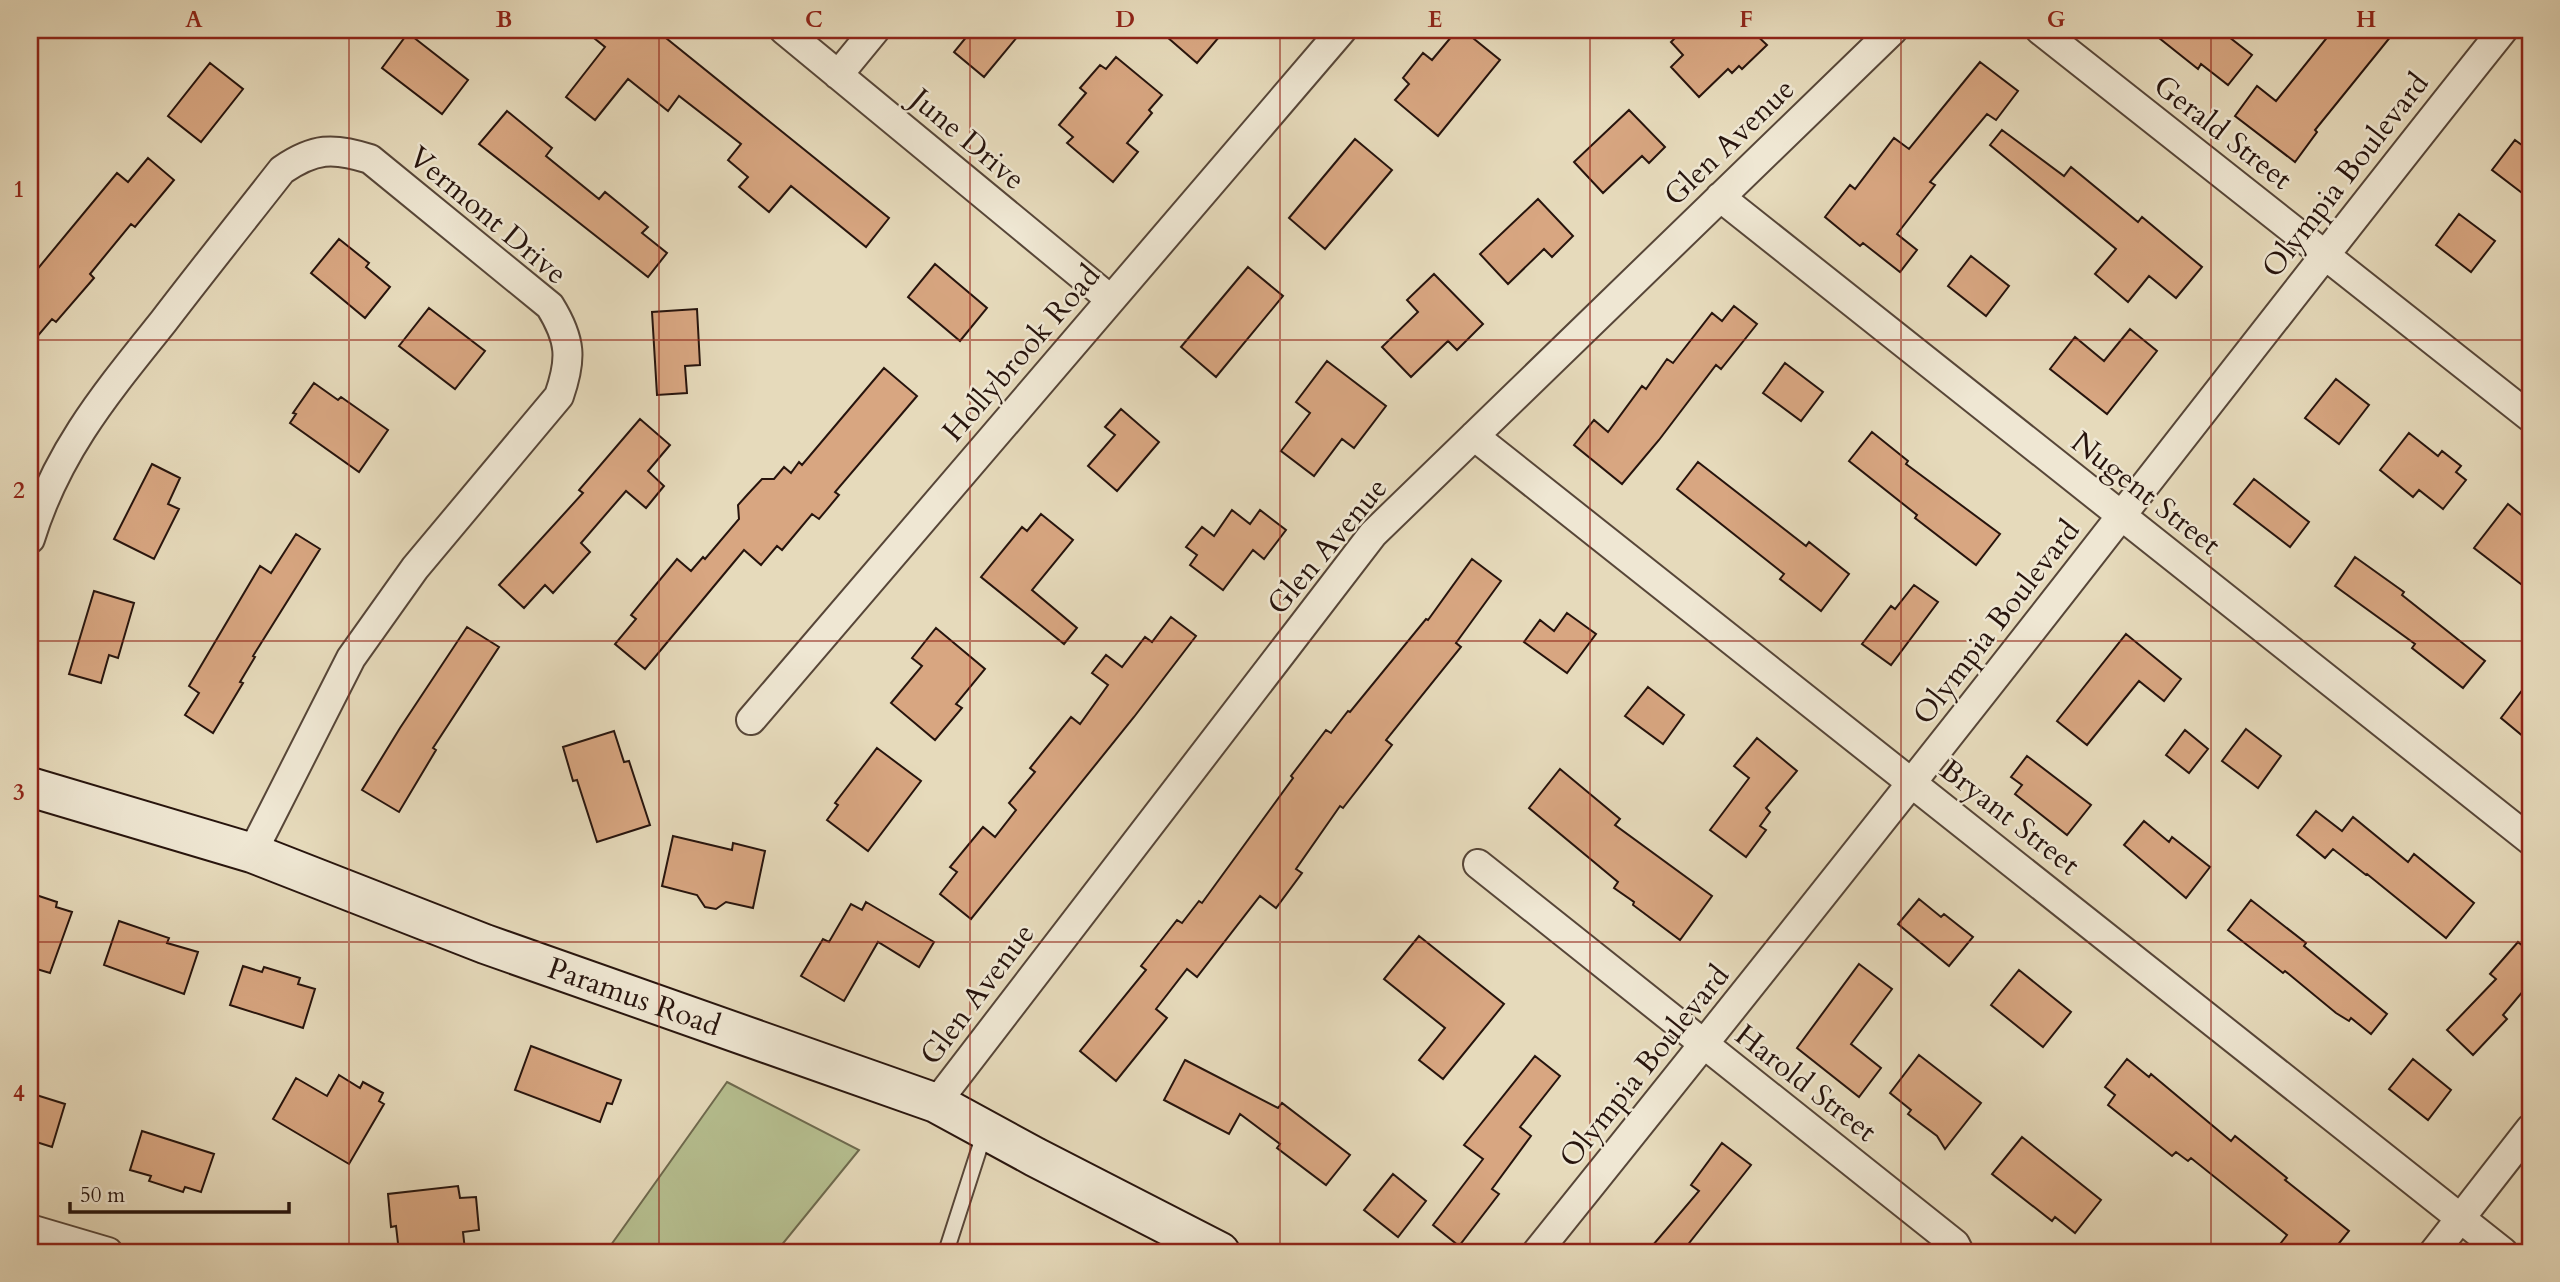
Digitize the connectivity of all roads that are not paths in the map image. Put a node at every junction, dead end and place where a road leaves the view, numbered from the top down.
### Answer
1 (784, 30) edge
2 (875, 30) edge
3 (1342, 30) edge
4 (1893, 30) edge
5 (2040, 30) edge
6 (2503, 30) edge
7 (838, 75) junction
8 (1720, 197) junction
9 (2324, 254) junction
10 (1110, 299) junction
11 (2530, 417) edge
12 (1474, 436) junction
13 (2122, 516) junction
14 (30, 539) edge
15 (751, 720) dead end
16 (1912, 781) junction
17 (30, 787) edge
18 (2530, 840) edge
19 (252, 853) junction
20 (1478, 863) dead end
21 (1704, 1044) junction
22 (936, 1103) junction
23 (2530, 1129) edge
24 (985, 1130) junction
25 (2461, 1217) junction
26 (30, 1229) edge
27 (108, 1252) edge
28 (946, 1252) edge
29 (1220, 1252) edge
30 (1537, 1252) edge
31 (1959, 1252) edge
32 (2434, 1252) edge
33 (2503, 1252) edge

1 - 7 street, June Drive
2 - 7 street
3 - 10 street, Hollybrook Road
4 - 8 street, Glen Avenue
5 - 9 street, Gerald Street
6 - 9 street, Olympia Boulevard
7 - 10 street, June Drive
8 - 12 street, Glen Avenue
8 - 13 street, Nugent Street
9 - 11 street, Gerald Street
9 - 13 street, Olympia Boulevard
10 - 15 street, Hollybrook Road
12 - 16 street, Bryant Street
12 - 22 street, Glen Avenue
13 - 16 street, Olympia Boulevard
13 - 18 street, Nugent Street
14 - 19 street, Vermont Drive
16 - 21 street, Olympia Boulevard
16 - 25 street, Bryant Street
17 - 19 main road, Paramus Road
19 - 22 main road, Paramus Road
20 - 21 street, Harold Street
21 - 30 street, Olympia Boulevard
21 - 31 street, Harold Street
22 - 24 main road, Paramus Road
23 - 25 street
24 - 28 lane
24 - 29 main road, Paramus Road
25 - 32 street
25 - 33 street, Bryant Street
26 - 27 street

